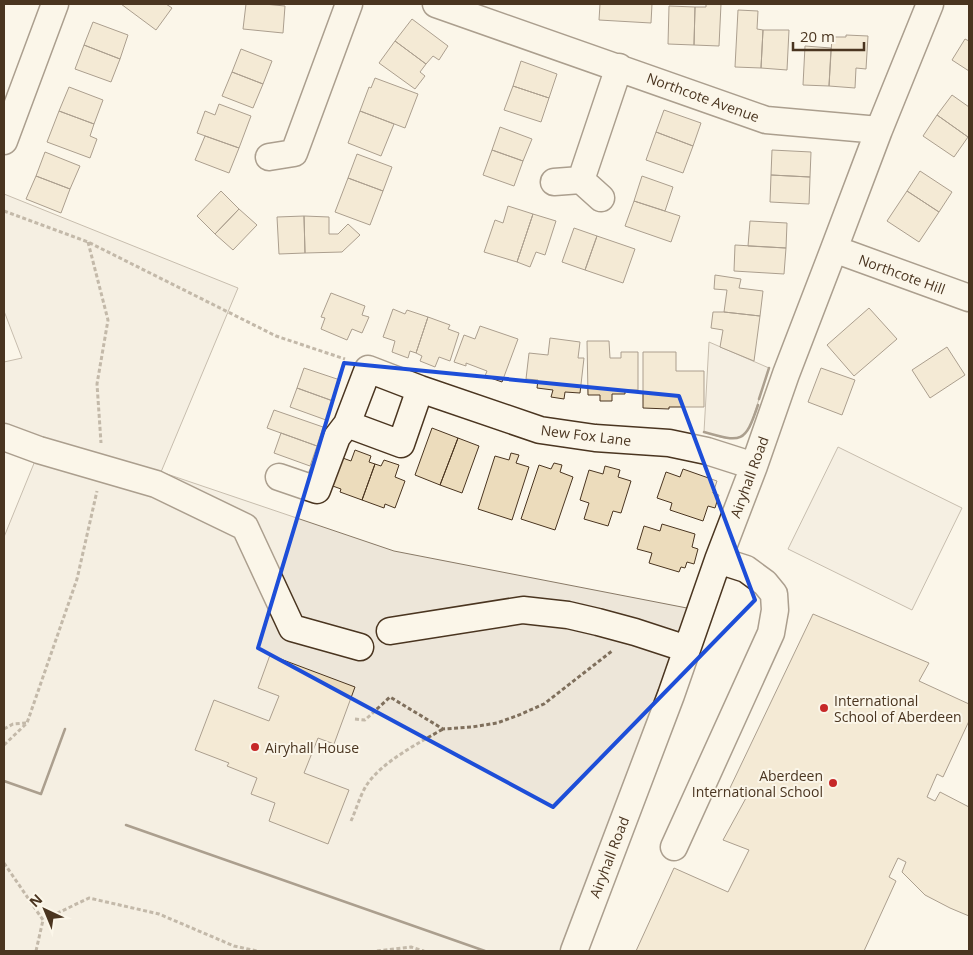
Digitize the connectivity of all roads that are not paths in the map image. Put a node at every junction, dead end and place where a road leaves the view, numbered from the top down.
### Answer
1 (56, 4) edge
2 (349, 4) edge
3 (436, 4) edge
4 (930, 4) edge
5 (619, 67) junction
6 (879, 130) junction
7 (4, 141) edge
8 (291, 160) dead end
9 (581, 180) junction
10 (554, 182) dead end
11 (601, 198) dead end
12 (834, 249) junction
13 (969, 298) edge
14 (420, 389) junction
15 (348, 424) junction
16 (4, 437) edge
17 (754, 466) junction
18 (280, 477) dead end
19 (718, 560) junction
20 (390, 631) dead end
21 (360, 647) dead end
22 (687, 649) junction
23 (674, 847) dead end
24 (574, 951) edge

1 - 7 street
2 - 8 street
3 - 5 street, Northcote Avenue
4 - 6 street, Airyhall Road
5 - 6 street, Northcote Avenue
5 - 9 street
6 - 12 street, Airyhall Road
9 - 10 street
9 - 11 street
12 - 13 street, Northcote Hill
12 - 17 street, Airyhall Road
14 - 15 street, New Fox Lane
14 - 15 street
14 - 17 street, New Fox Lane
15 - 18 street
16 - 21 street
17 - 19 street, Airyhall Road
19 - 22 street, Airyhall Road
19 - 23 street
20 - 22 street
22 - 24 street, Airyhall Road

